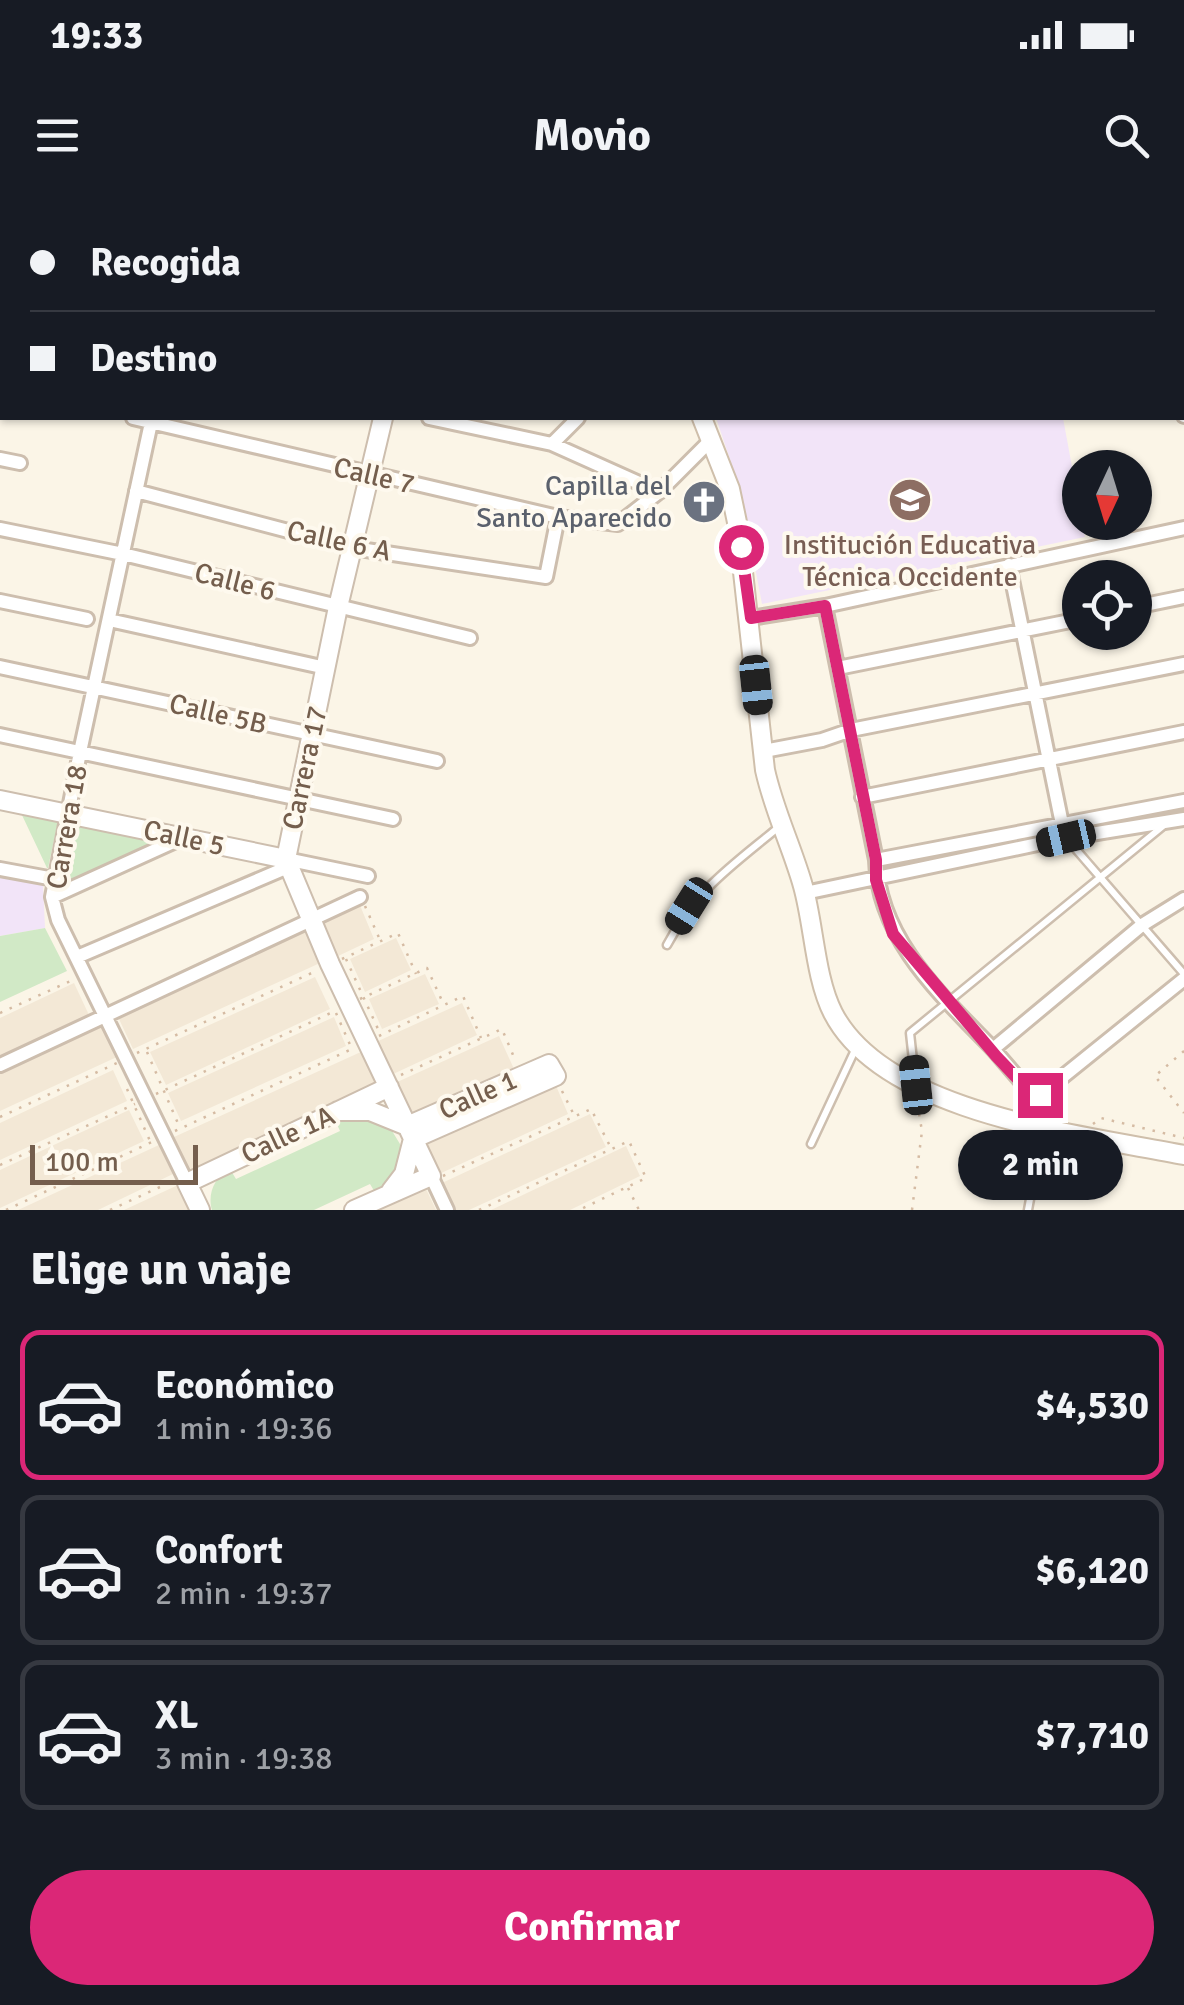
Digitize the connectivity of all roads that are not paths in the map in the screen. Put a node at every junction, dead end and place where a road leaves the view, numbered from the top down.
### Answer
1 (151, 420) edge
2 (155, 420) edge
3 (383, 420) edge
4 (438, 420) edge
5 (576, 420) edge
6 (703, 420) edge
7 (712, 439) junction
8 (552, 444) junction
9 (0, 459) edge
10 (20, 463) dead end
11 (370, 475) junction
12 (136, 491) junction
13 (659, 492) junction
14 (558, 517) junction
15 (0, 528) edge
16 (1184, 528) edge
17 (354, 548) junction
18 (123, 554) junction
19 (1008, 565) junction
20 (1184, 596) edge
21 (0, 600) edge
22 (1152, 603) edge
23 (825, 606) junction
24 (338, 607) junction
25 (751, 618) junction
26 (87, 619) dead end
27 (108, 620) junction
28 (1062, 623) edge
29 (1022, 632) junction
30 (470, 638) dead end
31 (1184, 664) edge
32 (0, 666) edge
33 (326, 668) junction
34 (838, 668) junction
35 (94, 686) junction
36 (1037, 695) junction
37 (851, 730) junction
38 (1184, 732) edge
39 (0, 735) edge
40 (313, 736) junction
41 (764, 751) junction
42 (80, 752) junction
43 (437, 761) dead end
44 (1050, 761) junction
45 (862, 797) junction
46 (298, 798) junction
47 (0, 800) edge
48 (1184, 801) edge
49 (67, 814) junction
50 (393, 819) dead end
51 (1184, 819) edge
52 (1166, 824) junction
53 (782, 825) junction
54 (1064, 831) junction
55 (183, 838) junction
56 (876, 860) junction
57 (287, 863) junction
58 (0, 868) edge
59 (368, 876) dead end
60 (1100, 877) junction
61 (54, 879) junction
62 (876, 880) junction
63 (805, 894) junction
64 (52, 896) junction
65 (360, 897) road end
66 (1184, 898) edge
67 (310, 920) junction
68 (1142, 925) junction
69 (667, 945) dead end
70 (76, 957) junction
71 (1184, 976) edge
72 (948, 1002) junction
73 (106, 1015) junction
74 (858, 1044) junction
75 (993, 1049) junction
76 (0, 1065) edge
77 (388, 1085) junction
78 (916, 1085) junction
79 (338, 1111) junction
80 (1043, 1127) junction
81 (410, 1132) junction
82 (811, 1144) dead end
83 (1184, 1155) edge
84 (222, 1166) junction
85 (432, 1178) junction
86 (185, 1179) junction
87 (388, 1195) junction
88 (202, 1210) edge
89 (354, 1210) edge
90 (447, 1210) edge
91 (1028, 1210) edge

1 - 12 street, Carrera 18
2 - 11 street, Calle 7
3 - 11 street, Carrera 17
4 - 8 street
5 - 8 street
6 - 7 street
7 - 13 street
7 - 25 street
8 - 13 street
9 - 10 street
11 - 14 street, Calle 7
11 - 17 street, Carrera 17
12 - 17 street, Calle 6 A
12 - 18 street, Carrera 18
13 - 14 street, Calle 7
14 - 17 street, Calle 6 A
15 - 18 street, Calle 6
16 - 19 street
17 - 24 street, Carrera 17
18 - 24 street, Calle 6
18 - 27 street, Carrera 18
19 - 23 street
19 - 29 street
20 - 22 street
21 - 26 street
23 - 25 street
23 - 34 street
24 - 30 street, Calle 6
24 - 33 street, Carrera 17
25 - 41 street
27 - 33 street
27 - 35 street, Carrera 18
28 - 29 street
29 - 34 street
29 - 36 street
31 - 36 street
32 - 35 street, Calle 5B
33 - 40 street, Carrera 17
34 - 37 street
35 - 40 street, Calle 5B
35 - 42 street, Carrera 18
36 - 37 street
36 - 44 street
37 - 41 street
37 - 45 street
38 - 44 street
39 - 42 street
40 - 43 street, Calle 5B
40 - 46 street, Carrera 17
41 - 53 street
42 - 46 street
42 - 49 street, Carrera 18
44 - 45 street
44 - 54 street
45 - 56 street
46 - 50 street
46 - 57 street, Carrera 17
47 - 49 street, Calle 5
48 - 54 street
49 - 55 street, Calle 5
49 - 61 street, Carrera 18
51 - 52 street
52 - 54 street
52 - 60 lane
53 - 63 street
53 - 69 lane
54 - 56 street
54 - 60 lane
54 - 62 street
55 - 57 street, Calle 5
55 - 64 street
56 - 62 street
57 - 59 street, Calle 5
57 - 67 street, Carrera 17
57 - 70 street
58 - 61 street
60 - 68 lane
60 - 72 lane
61 - 64 street, Carrera 18
62 - 63 street
62 - 72 street
63 - 74 street
64 - 70 street, Carrera 18
65 - 67 street
66 - 68 street
67 - 73 street
67 - 77 street, Carrera 17
68 - 71 lane
68 - 75 street
70 - 73 street, Carrera 18
71 - 75 street
72 - 75 street
72 - 78 lane
73 - 76 street
73 - 86 street, Carrera 18
74 - 78 street
74 - 82 lane
77 - 79 street, Calle 1A
77 - 81 street, Carrera 17
78 - 80 street
79 - 81 street
79 - 84 street, Calle 1A
80 - 83 street
80 - 91 lane
81 - 81 street, Calle 1
81 - 85 street, Carrera 17
81 - 87 street
84 - 86 street, Calle 1A
84 - 88 street
85 - 87 street
85 - 90 street, Carrera 17
86 - 88 street, Carrera 18
87 - 89 street

